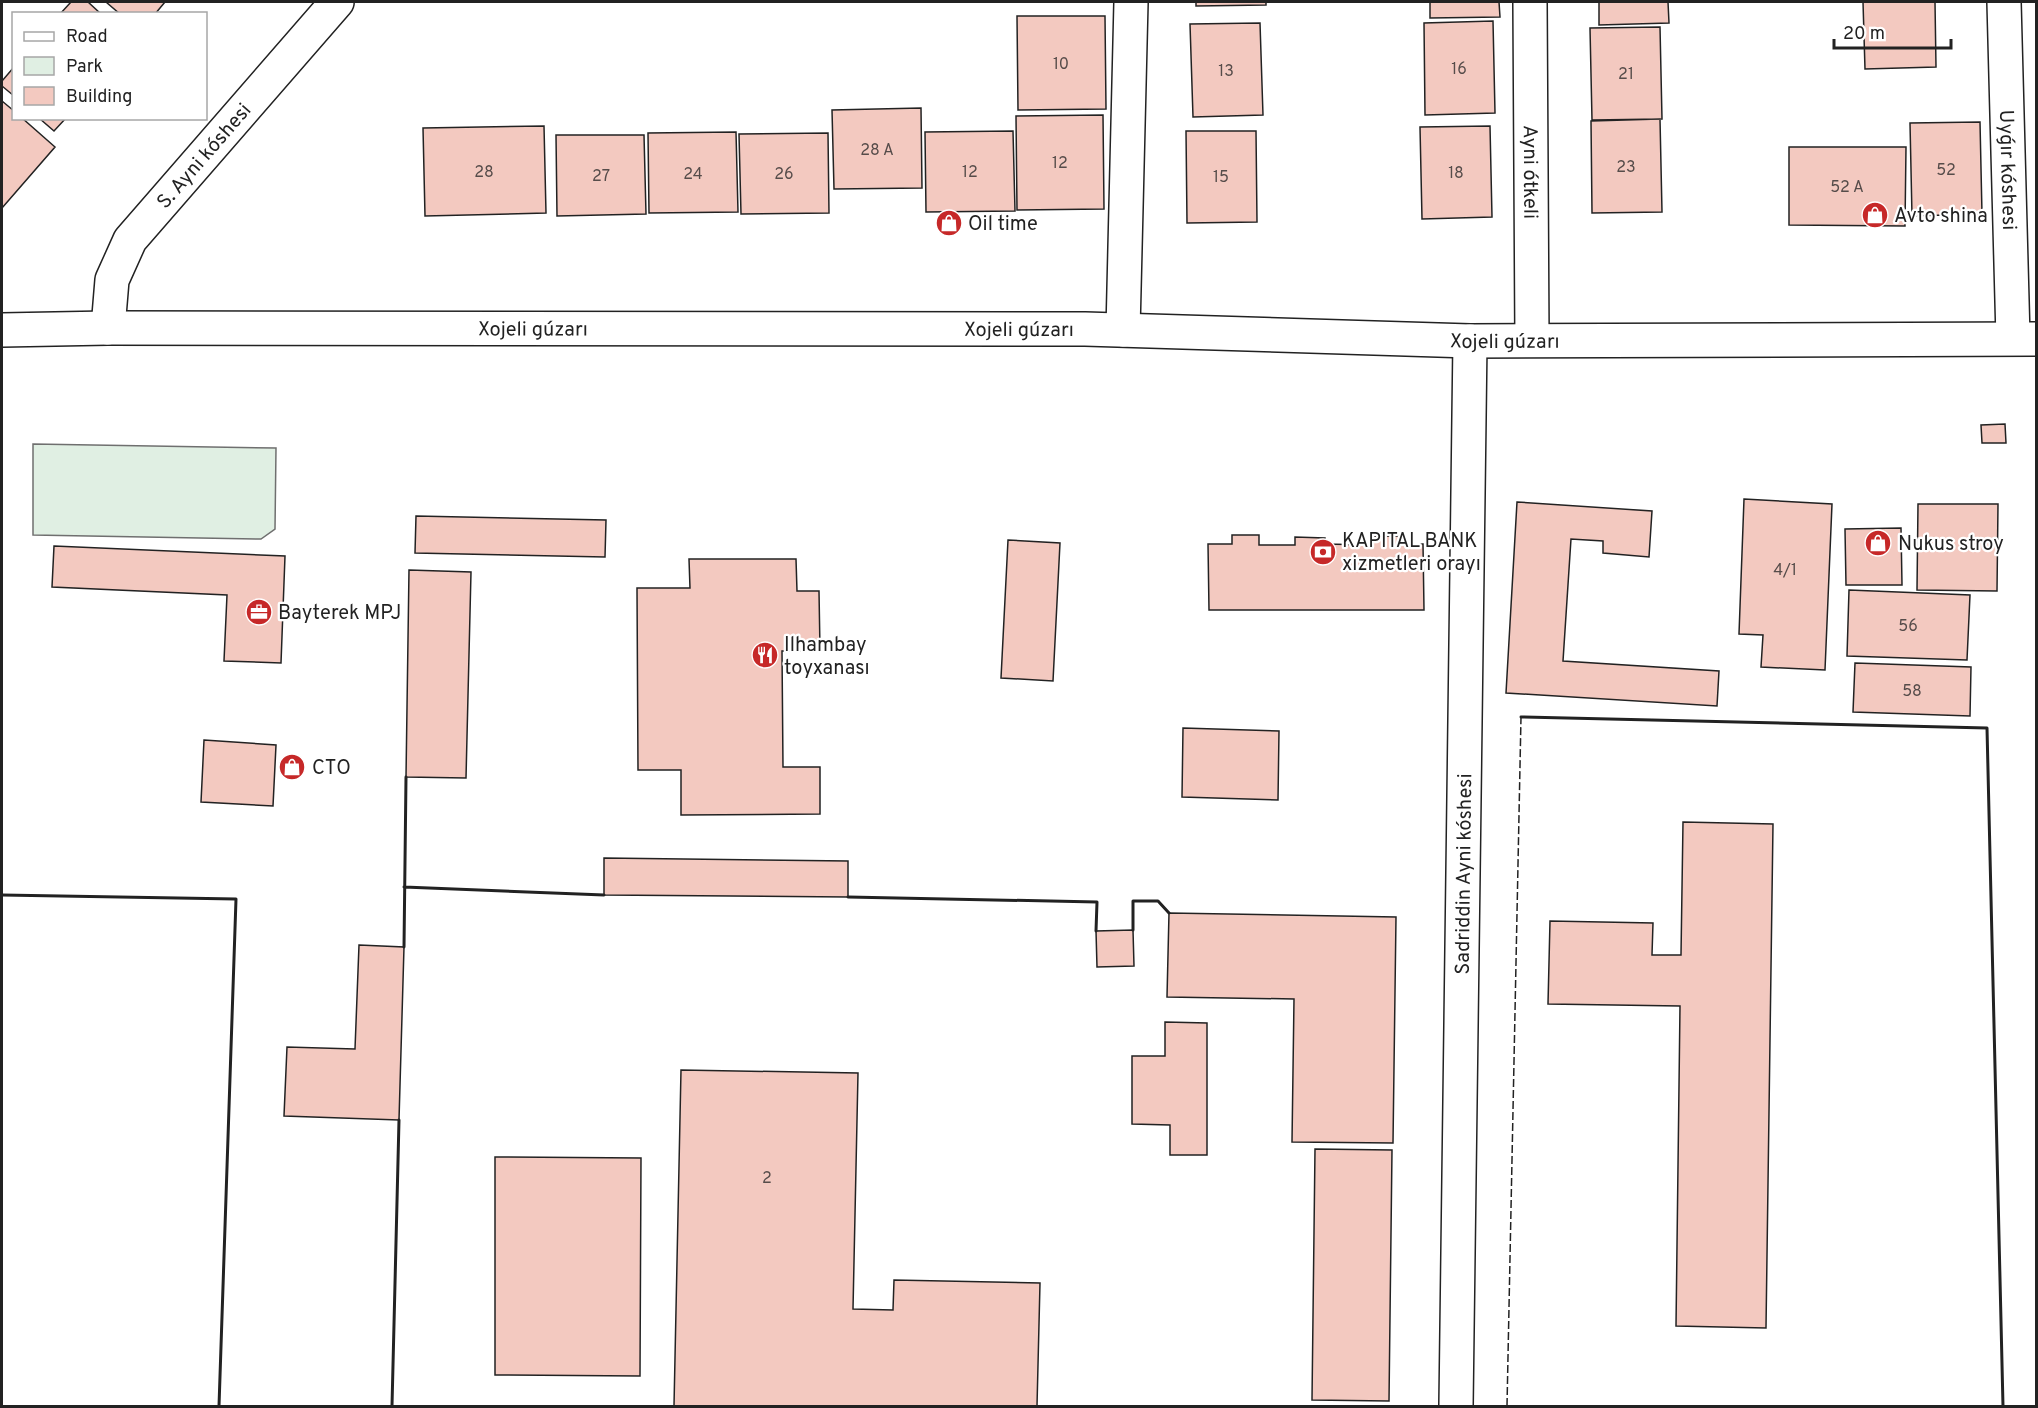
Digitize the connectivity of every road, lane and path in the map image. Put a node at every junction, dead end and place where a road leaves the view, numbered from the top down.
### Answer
1 (337, 2) edge
2 (1131, 2) edge
3 (1530, 2) edge
4 (2004, 2) edge
5 (108, 328) junction
6 (2, 330) edge
7 (1123, 330) junction
8 (2025, 338) edge
9 (1532, 340) junction
10 (1470, 341) junction
11 (1456, 1407) edge

1 - 5 street, S. Ayni kóshesi
2 - 7 street
3 - 9 street, Ayni ótkeli
4 - 8 street, Uyǵır kóshesi
5 - 6 street, Xojeli gúzarı
5 - 7 street, Xojeli gúzarı
7 - 10 street, Xojeli gúzarı
8 - 9 street, Xojeli gúzarı
9 - 10 street, Xojeli gúzarı
10 - 11 street, Sadriddin Ayni kóshesi

